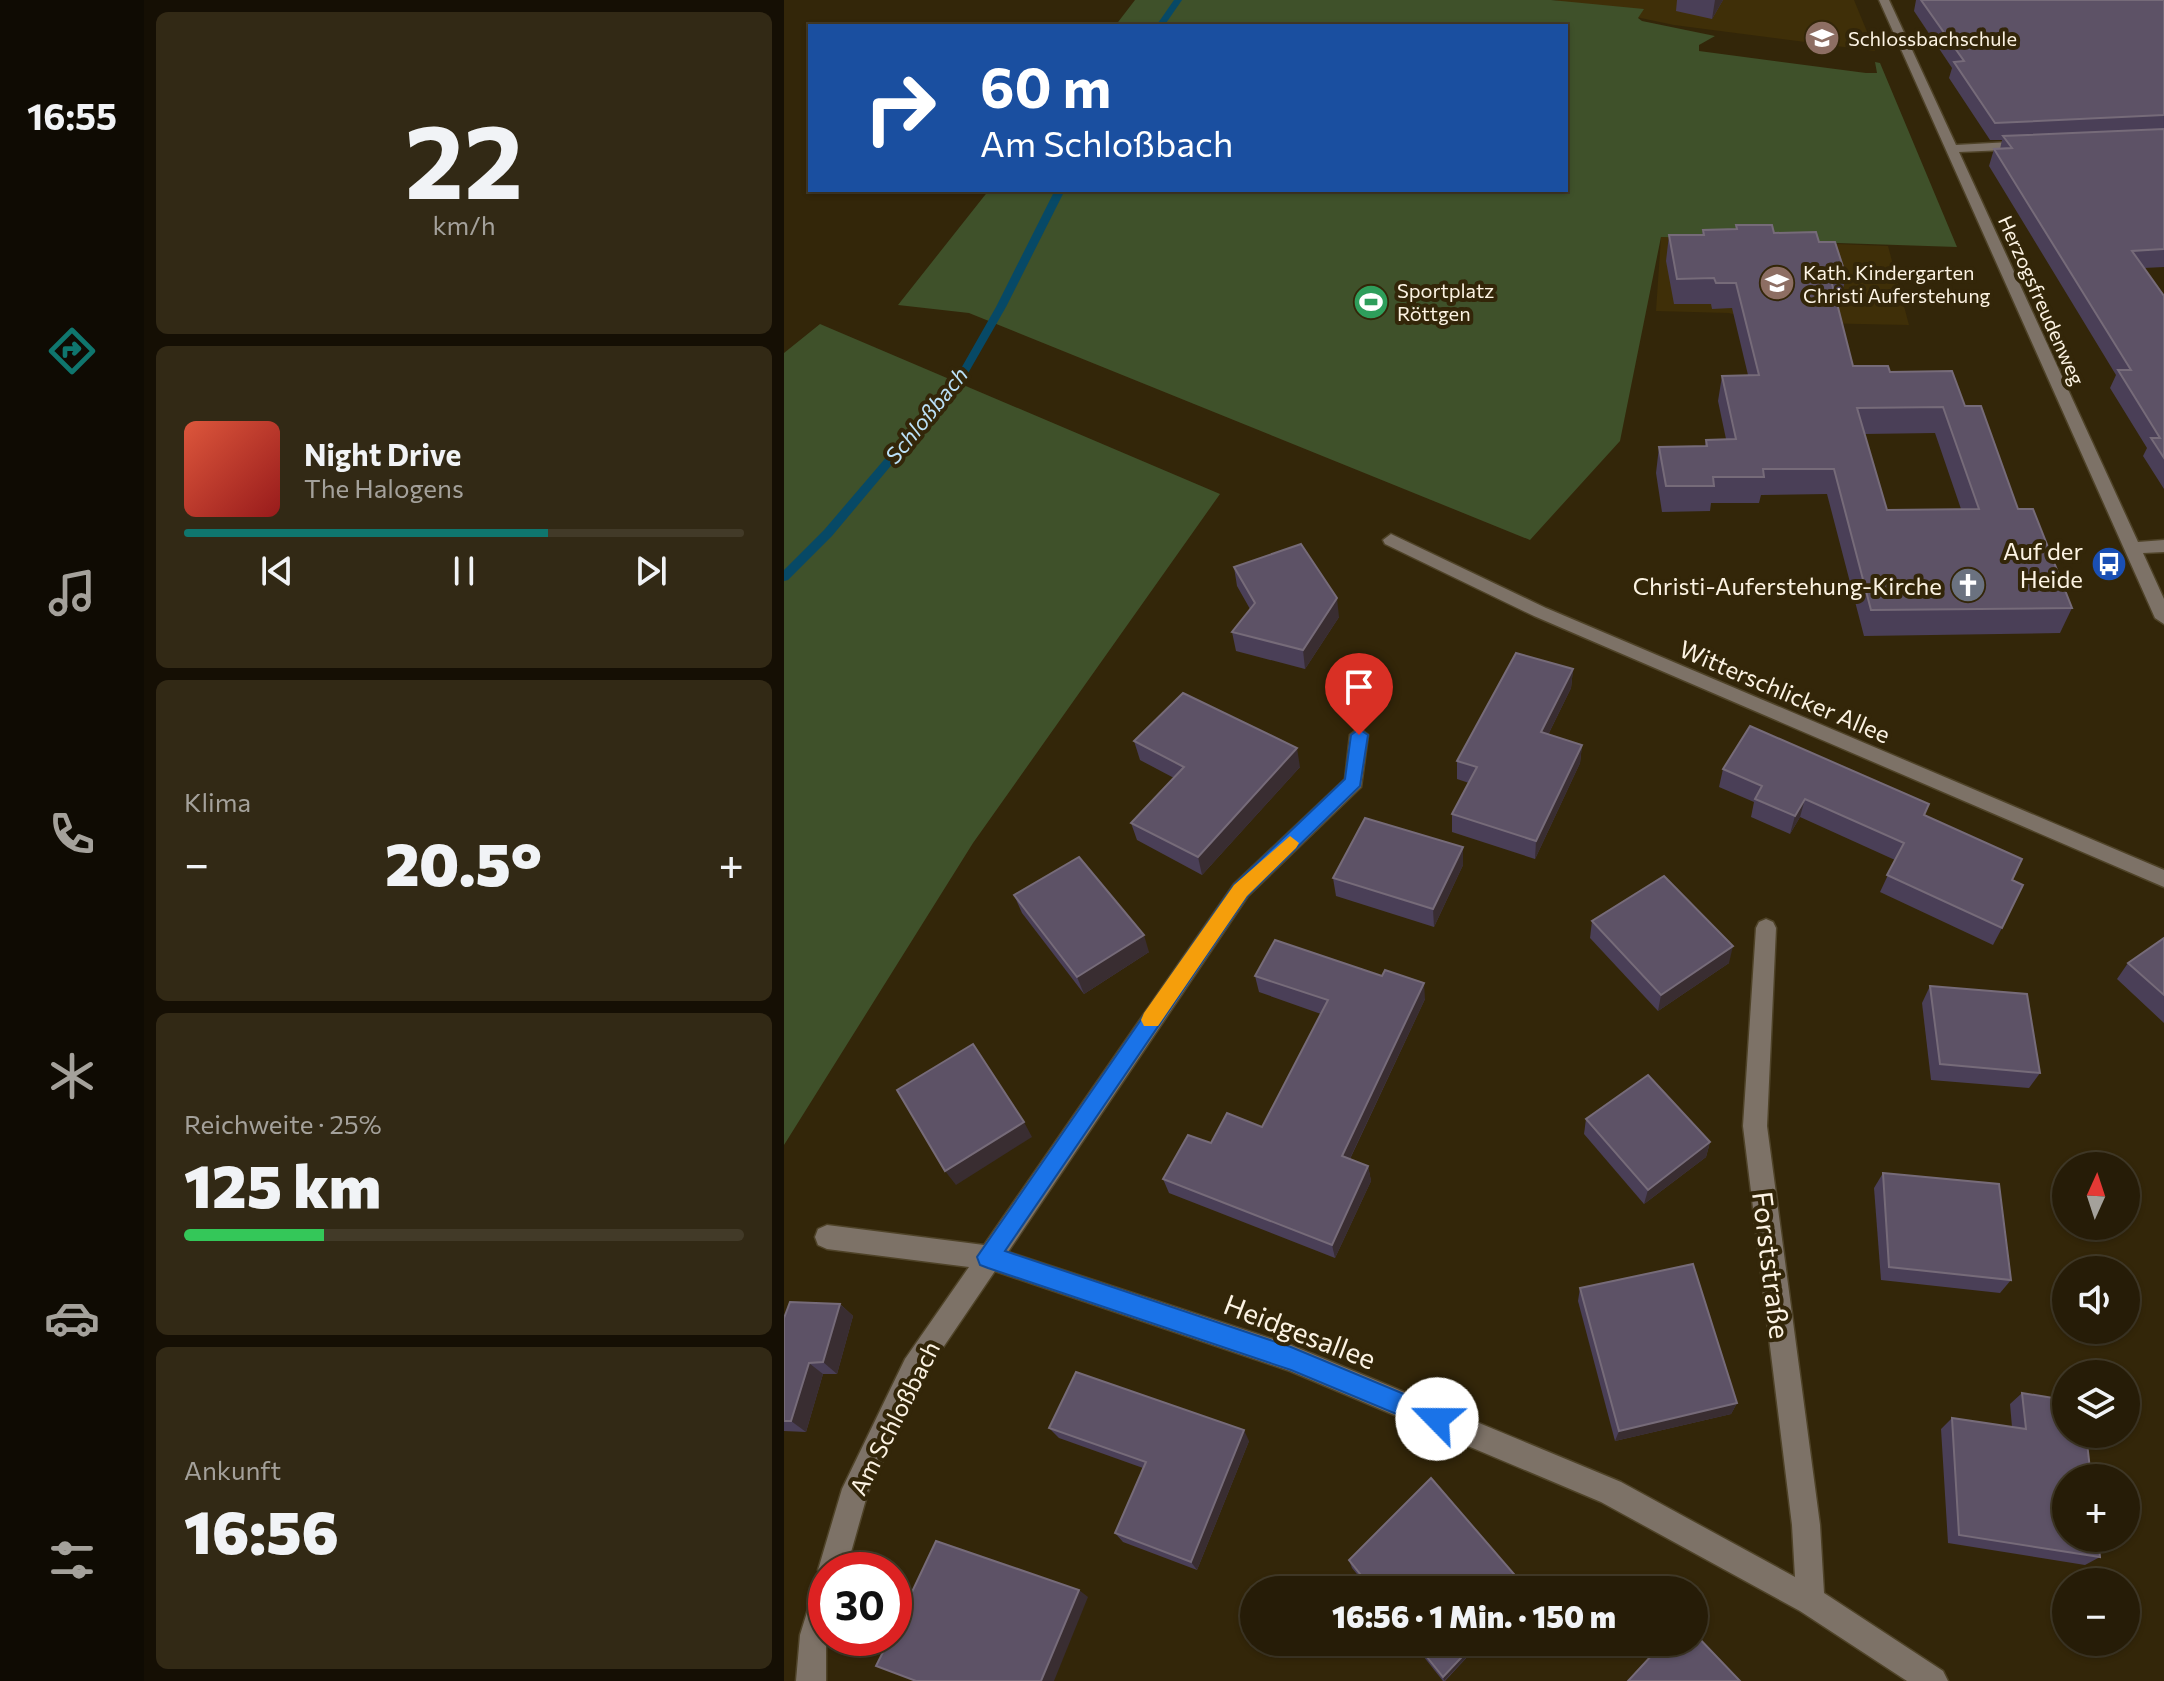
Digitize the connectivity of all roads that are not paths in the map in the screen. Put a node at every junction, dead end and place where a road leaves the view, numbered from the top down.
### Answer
1 (1884, 0) edge
2 (2043, 144) edge
3 (1952, 149) junction
4 (1391, 540) dead end
5 (2164, 546) edge
6 (2132, 548) junction
7 (2164, 618) edge
8 (1359, 735) dead end
9 (2164, 879) edge
10 (1766, 928) dead end
11 (827, 1237) dead end
12 (988, 1257) junction
13 (837, 1552) edge
14 (1810, 1601) junction
15 (813, 1656) edge
16 (1916, 1677) edge
17 (811, 1681) edge

1 - 3 street, Herzogsfreudenweg
2 - 3 street
3 - 6 street, Herzogsfreudenweg
4 - 9 street, Witterschlicker Allee
5 - 6 street
6 - 7 street, Herzogsfreudenweg
8 - 12 street, Am Schloßbach
10 - 14 street, Forststraße
11 - 12 street, Heidgesallee
12 - 13 street, Am Schloßbach
12 - 14 street, Heidgesallee
14 - 16 street, Heidgesallee
15 - 17 street

